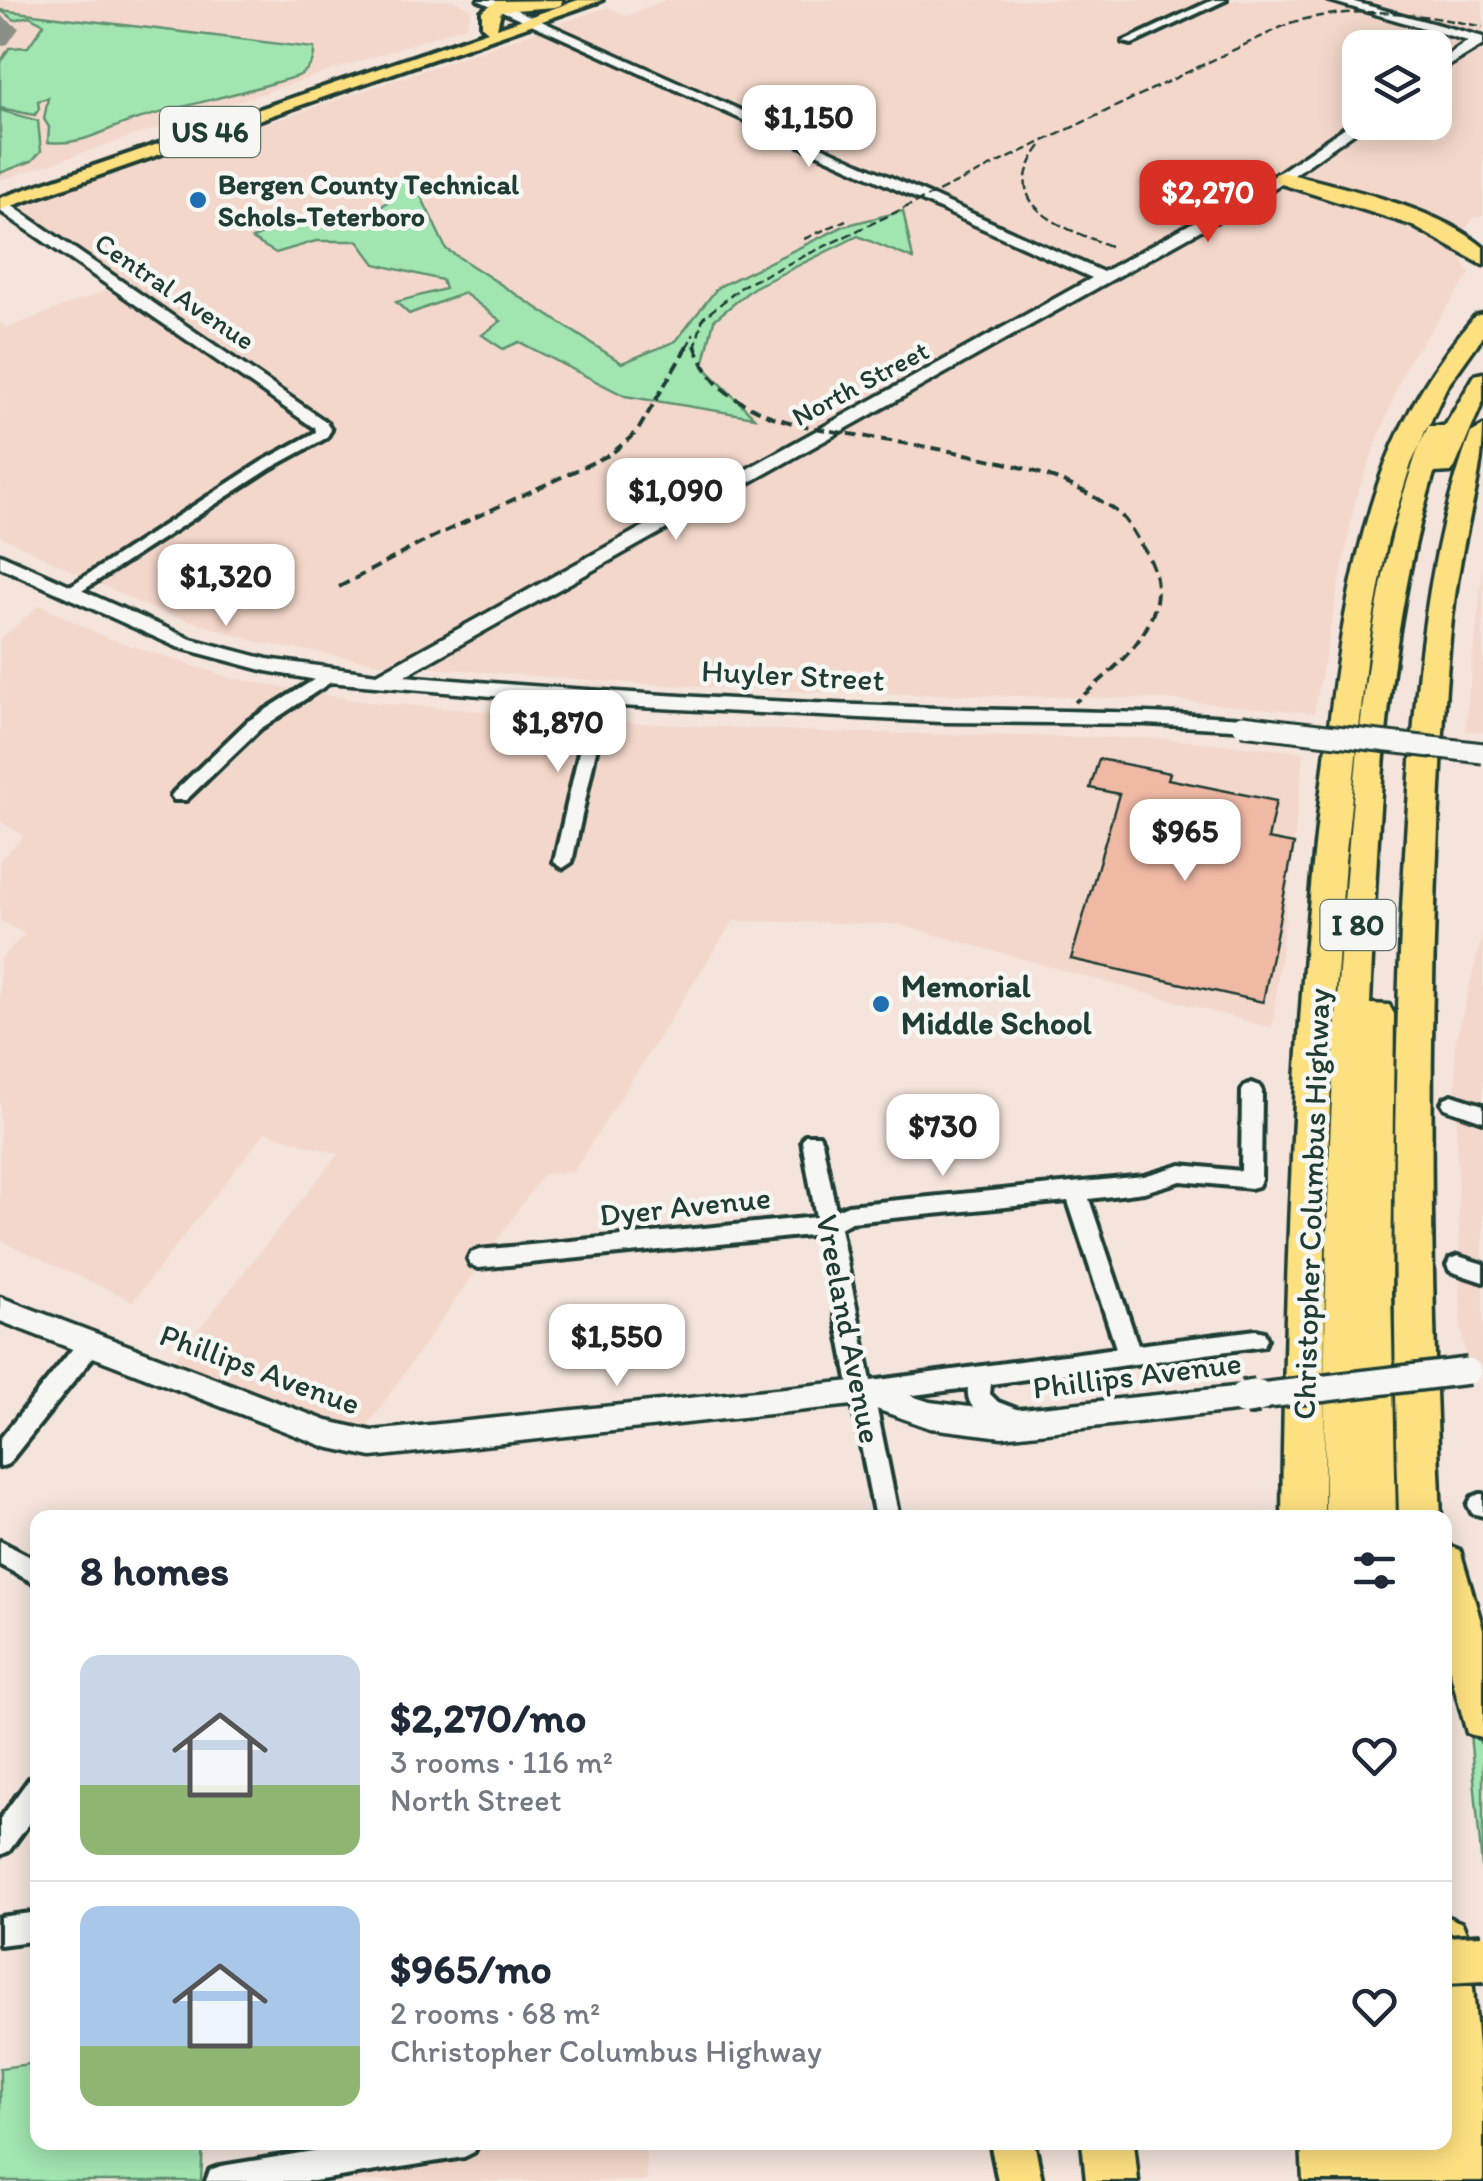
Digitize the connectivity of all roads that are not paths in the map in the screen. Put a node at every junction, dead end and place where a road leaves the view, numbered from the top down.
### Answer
1 (594, 0) edge
2 (1221, 0) edge
3 (1334, 0) edge
4 (490, 3) edge
5 (562, 4) edge
6 (526, 19) junction
7 (490, 26) junction
8 (1480, 41) edge
9 (1128, 42) dead end
10 (1452, 59) edge
11 (1342, 136) edge
12 (1286, 176) junction
13 (0, 192) edge
14 (0, 204) edge
15 (1483, 227) edge
16 (1483, 258) edge
17 (1104, 278) junction
18 (1479, 314) edge
19 (1468, 355) edge
20 (1483, 380) edge
21 (319, 423) joint
22 (1483, 433) edge
23 (0, 560) edge
24 (69, 593) junction
25 (328, 676) junction
26 (378, 682) junction
27 (599, 698) junction
28 (1483, 753) edge
29 (180, 796) dead end
30 (563, 862) dead end
31 (1252, 1091) dead end
32 (1452, 1103) dead end
33 (1483, 1113) edge
34 (812, 1141) dead end
35 (1076, 1192) junction
36 (828, 1224) junction
37 (479, 1259) dead end
38 (1458, 1265) dead end
39 (1483, 1274) edge
40 (0, 1309) edge
41 (1256, 1339) dead end
42 (90, 1344) junction
43 (1130, 1356) junction
44 (1476, 1370) edge
45 (980, 1376) junction
46 (862, 1392) junction
47 (1032, 1423) junction
48 (1418, 1454) junction
49 (0, 1456) edge
50 (884, 1510) edge
51 (1303, 1510) edge
52 (1346, 1510) edge
53 (1376, 1510) edge
54 (1420, 1510) edge
55 (1432, 1510) edge
56 (0, 1552) edge
57 (30, 1569) edge
58 (1452, 1592) edge
59 (1483, 1717) edge
60 (30, 1799) edge
61 (0, 1842) edge
62 (30, 1927) edge
63 (0, 1931) edge
64 (1483, 1958) edge
65 (1452, 1960) edge
66 (1452, 2034) edge
67 (414, 2150) edge
68 (1014, 2150) edge
69 (1109, 2150) edge
70 (1327, 2150) edge
71 (1372, 2150) edge
72 (1409, 2150) edge
73 (220, 2181) edge
74 (1020, 2181) edge
75 (1112, 2181) edge
76 (1329, 2181) edge
77 (1374, 2181) edge
78 (1411, 2181) edge
79 (1463, 2181) edge

1 - 5 highway, US 46
2 - 9 street
3 - 8 street
4 - 5 highway
4 - 6 street
4 - 7 highway
5 - 6 highway, US 46
6 - 7 highway, US 46
6 - 14 highway, US 46
6 - 17 street
7 - 13 highway, US 46
8 - 10 street
11 - 12 street, North Street
12 - 15 highway
12 - 16 highway
12 - 17 street, North Street
14 - 21 street, Central Avenue
17 - 26 street, North Street
18 - 19 highway, Christopher Columbus Highway / I 80
19 - 51 highway, Christopher Columbus Highway / I 80
19 - 52 highway, Christopher Columbus Highway / I 80
20 - 53 highway, Christopher Columbus Highway / I 80
21 - 24 street
22 - 48 highway, I 80
23 - 24 street, Huyler Street
24 - 25 street, Huyler Street
25 - 26 street, Huyler Street
25 - 29 street
26 - 27 street, Huyler Street
27 - 28 street, Huyler Street, bridge
27 - 30 street
31 - 35 street, Dyer Avenue
32 - 33 street
34 - 36 street, Vreeland Avenue
35 - 36 street, Dyer Avenue
35 - 43 street
36 - 37 street, Dyer Avenue
36 - 46 street, Vreeland Avenue
38 - 39 street
40 - 42 street, Phillips Avenue
41 - 43 street, Phillips Avenue
42 - 46 street, Phillips Avenue
42 - 49 street
43 - 45 street, Phillips Avenue
44 - 47 street, Phillips Avenue, bridge
45 - 46 street, Phillips Avenue
45 - 47 street
46 - 47 street, Phillips Avenue
46 - 50 street, Vreeland Avenue
48 - 54 highway, I 80
48 - 55 highway
56 - 57 street
58 - 59 highway
60 - 61 street
62 - 63 street
64 - 65 highway, bridge
66 - 79 highway
67 - 73 street
68 - 74 main road
69 - 75 highway
70 - 76 highway
71 - 77 highway
72 - 78 highway

